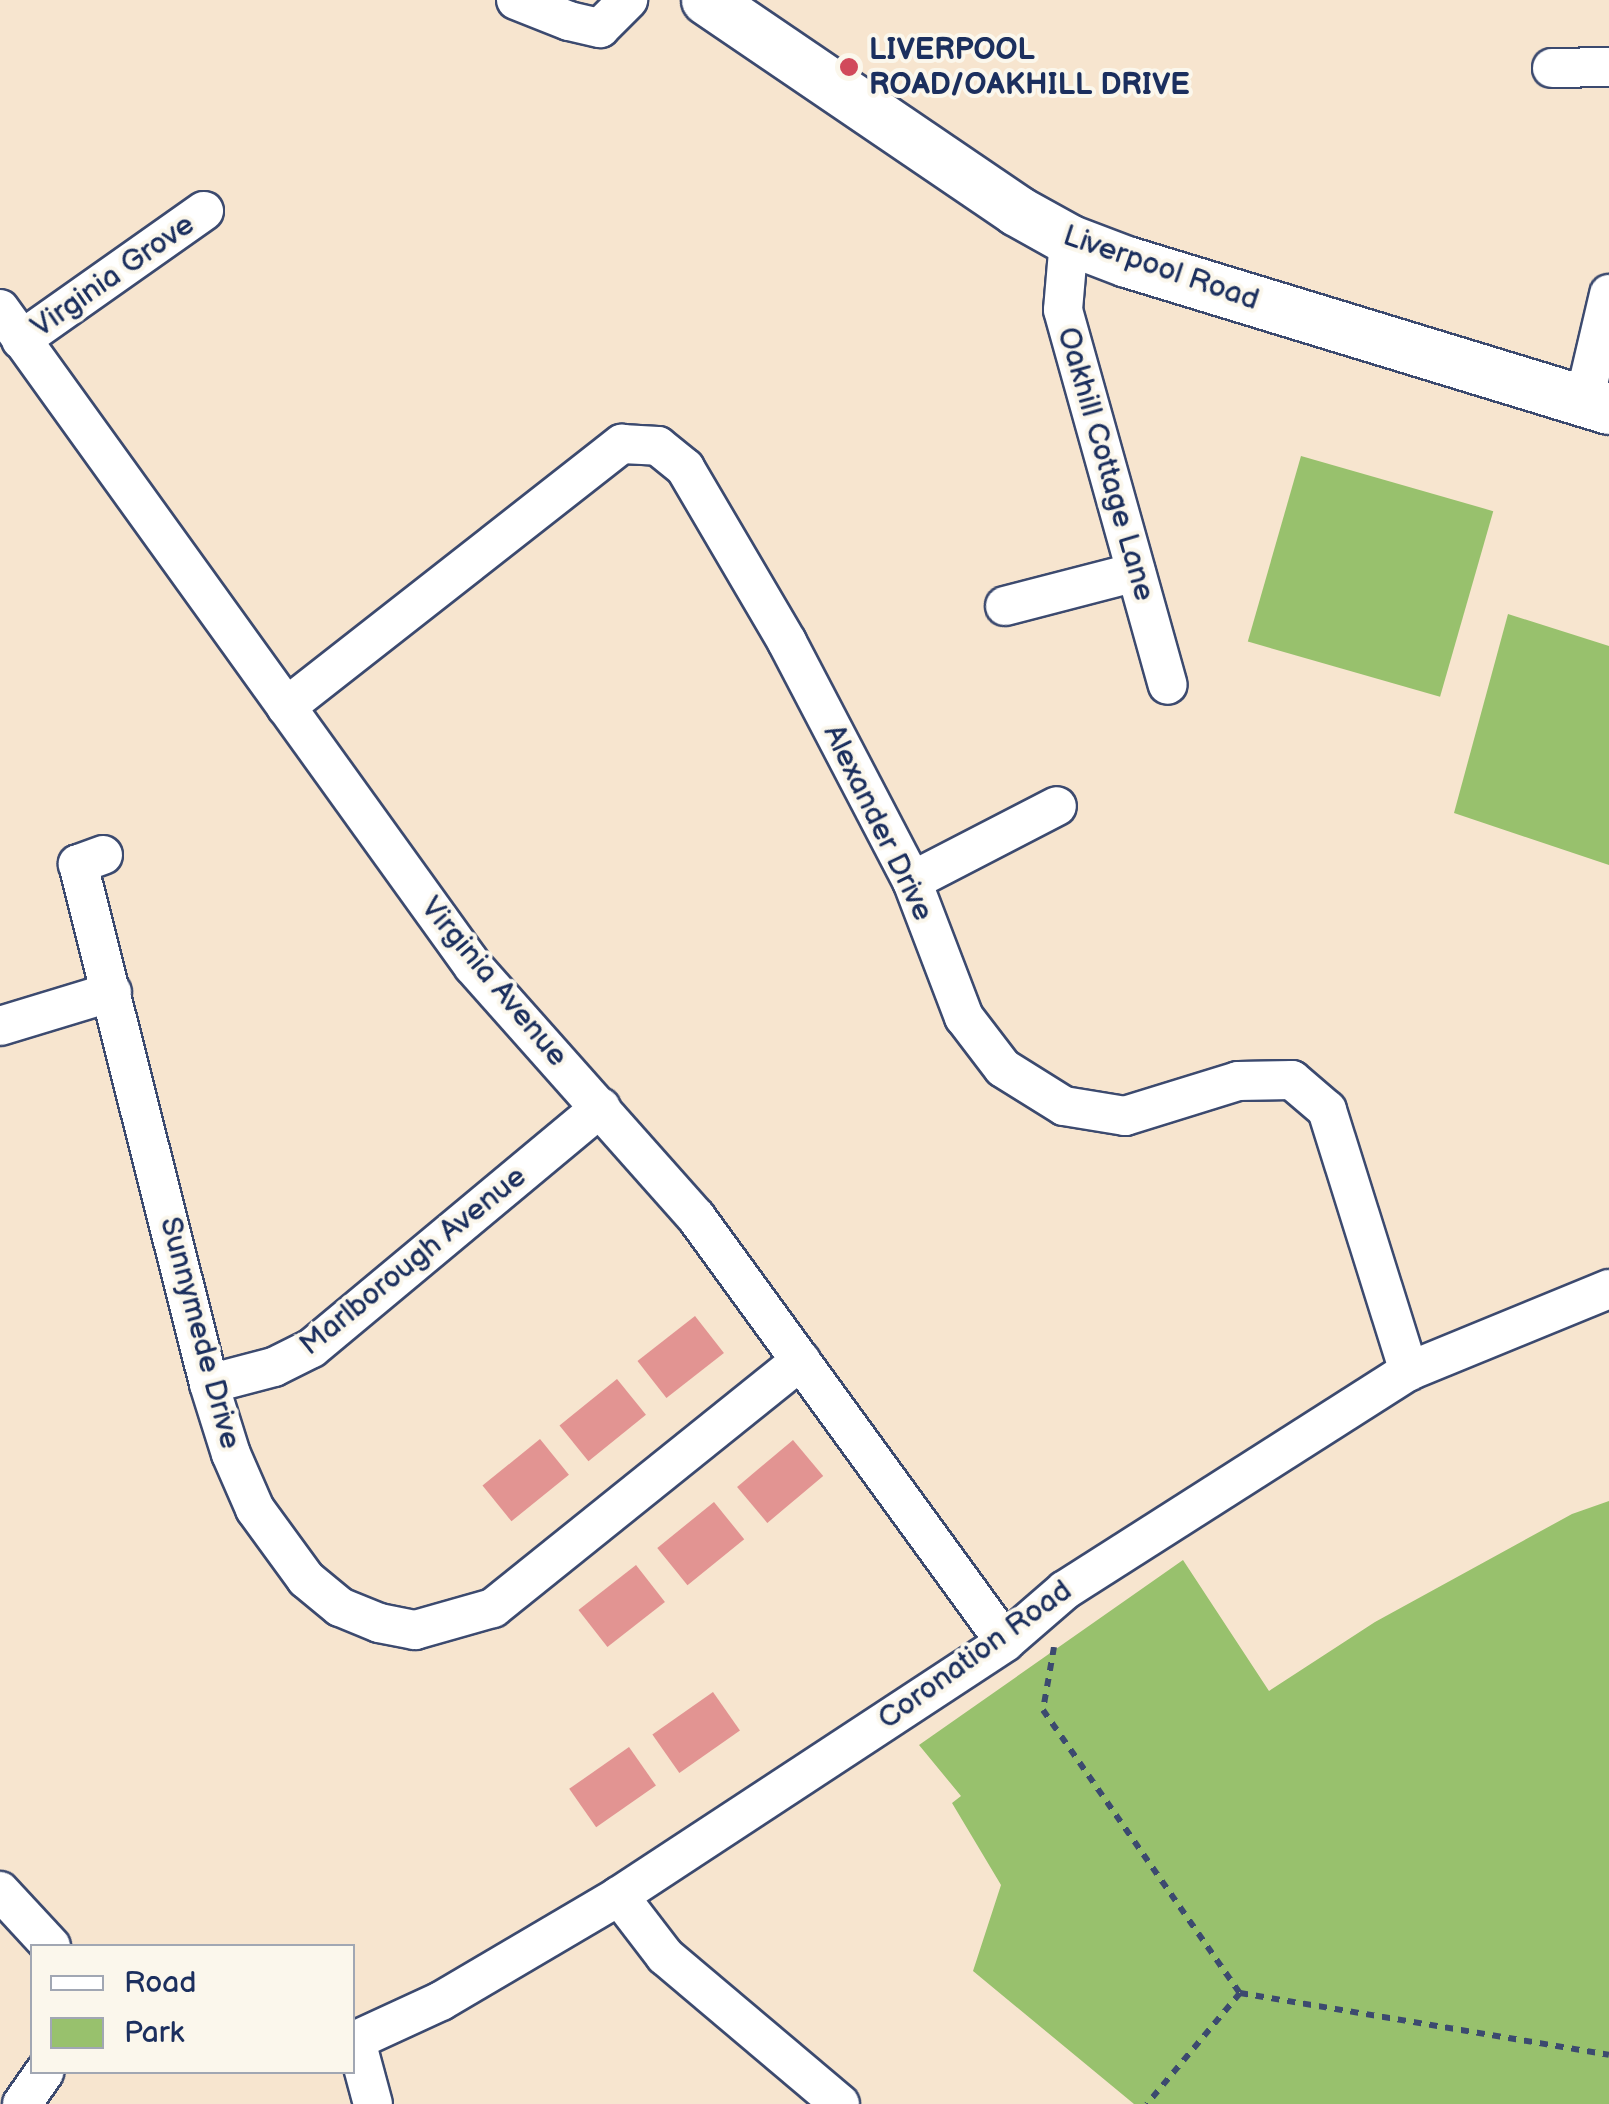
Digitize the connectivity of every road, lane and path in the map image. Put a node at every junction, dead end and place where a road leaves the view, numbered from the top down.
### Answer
1 (516, 0) edge
2 (628, 0) edge
3 (724, 5) edge
4 (1609, 67) edge
5 (1552, 68) dead end
6 (204, 212) dead end
7 (1070, 240) junction
8 (1609, 294) edge
9 (0, 309) edge
10 (21, 340) junction
11 (1596, 405) edge
12 (1136, 572) junction
13 (1006, 606) dead end
14 (1168, 685) dead end
15 (286, 708) junction
16 (1057, 806) dead end
17 (103, 855) dead end
18 (912, 881) junction
19 (112, 992) junction
20 (0, 1026) edge
21 (600, 1106) junction
22 (1609, 1289) edge
23 (801, 1360) junction
24 (1409, 1372) junction
25 (209, 1384) junction
26 (1064, 1590) junction
27 (1005, 1642) junction
28 (0, 1891) edge
29 (619, 1896) junction
30 (50, 1944) edge
31 (1240, 1993) junction
32 (355, 2042) edge
33 (355, 2045) edge
34 (1609, 2055) edge
35 (43, 2074) edge
36 (22, 2104) edge
37 (373, 2104) edge
38 (840, 2104) edge
39 (1148, 2104) edge

1 - 2 street
3 - 7 main road, Liverpool Road
4 - 5 street
6 - 10 street, Virginia Grove
7 - 11 main road, Liverpool Road
7 - 12 street, Oakhill Cottage Lane
8 - 11 street
9 - 10 street, Virginia Avenue
10 - 15 street, Virginia Avenue
12 - 13 street
12 - 14 street, Oakhill Cottage Lane
15 - 18 street, Alexander Drive
15 - 21 street, Virginia Avenue
16 - 18 street
17 - 19 street, Sunnymede Drive
18 - 24 street, Alexander Drive
19 - 20 street
19 - 25 street, Sunnymede Drive
21 - 23 street, Virginia Avenue
21 - 25 street, Marlborough Avenue
22 - 24 street, Coronation Road
23 - 25 street, Sunnymede Drive
23 - 27 street, Virginia Avenue
24 - 26 street, Coronation Road
26 - 27 street, Coronation Road
26 - 31 path
27 - 29 street, Coronation Road
28 - 30 street
29 - 32 street, Coronation Road
29 - 38 street
31 - 34 path
31 - 39 path
33 - 37 street
35 - 36 street

